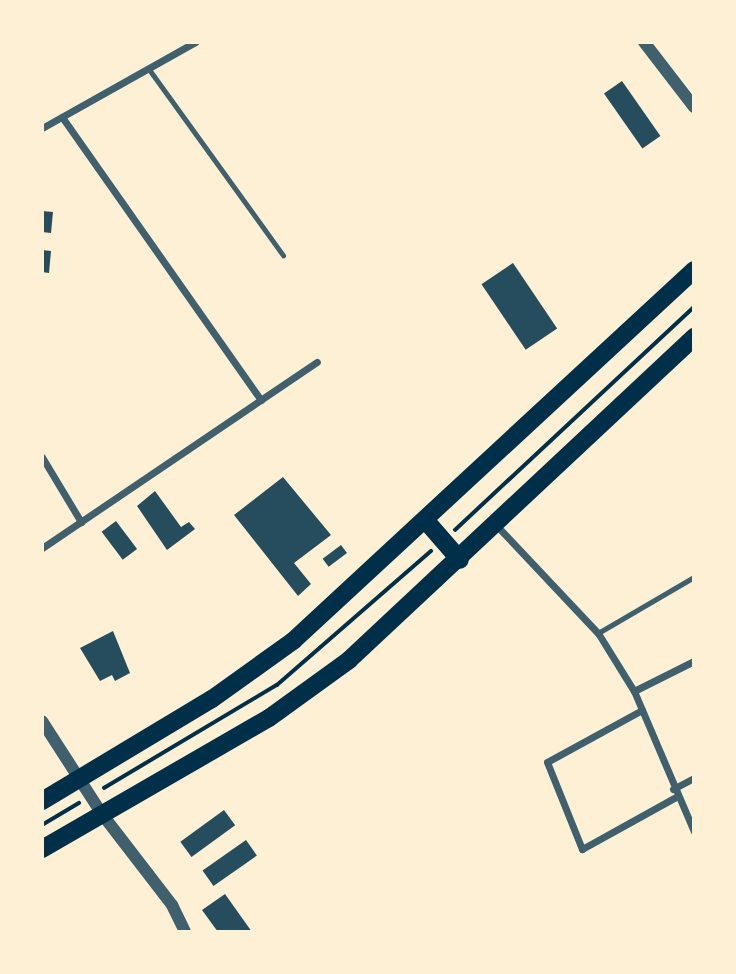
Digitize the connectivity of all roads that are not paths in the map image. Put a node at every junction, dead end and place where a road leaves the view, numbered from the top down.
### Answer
1 (195, 42) edge
2 (644, 42) edge
3 (148, 68) junction
4 (694, 107) edge
5 (62, 117) junction
6 (42, 128) edge
7 (283, 255) dead end
8 (694, 270) edge
9 (694, 337) edge
10 (317, 362) dead end
11 (261, 400) junction
12 (42, 457) edge
13 (81, 522) junction
14 (426, 522) junction
15 (497, 526) junction
16 (42, 548) edge
17 (460, 559) junction
18 (694, 577) edge
19 (598, 633) junction
20 (694, 660) edge
21 (634, 691) junction
22 (642, 710) junction
23 (42, 721) edge
24 (694, 778) edge
25 (79, 780) junction
26 (675, 793) junction
27 (42, 801) edge
28 (102, 814) junction
29 (694, 832) edge
30 (42, 849) edge
31 (185, 932) edge

1 - 3 street
2 - 4 street
3 - 5 street
3 - 7 lane
5 - 6 street
5 - 11 street
8 - 14 main road
9 - 15 main road
10 - 11 street
11 - 13 street
12 - 13 street
13 - 16 street
14 - 17 main road
14 - 25 main road
15 - 17 main road
15 - 19 street
17 - 28 main road
18 - 19 lane
19 - 21 street
20 - 21 street
21 - 22 street
22 - 26 street
22 - 26 street
23 - 25 street
24 - 26 street
25 - 27 main road
25 - 28 street
26 - 29 street
28 - 30 main road
28 - 31 street

